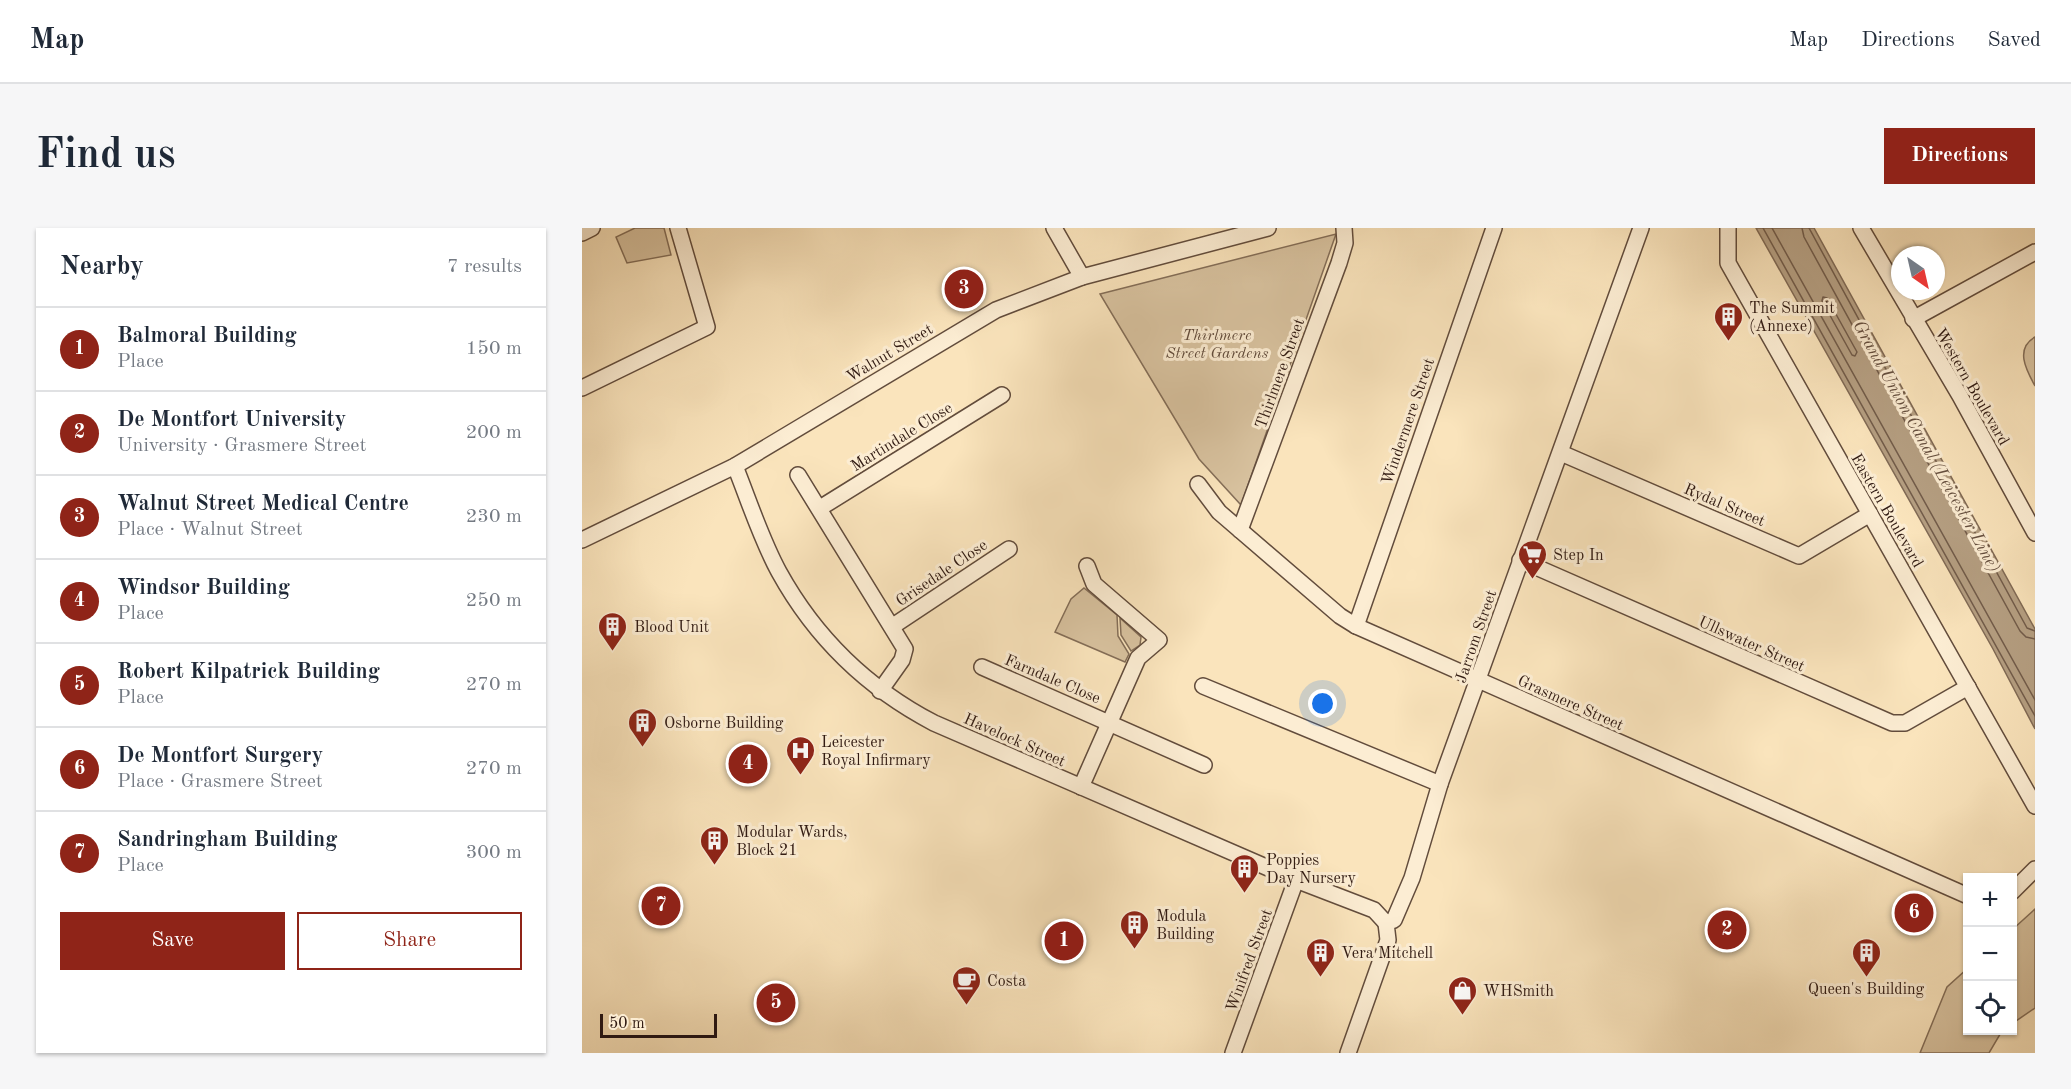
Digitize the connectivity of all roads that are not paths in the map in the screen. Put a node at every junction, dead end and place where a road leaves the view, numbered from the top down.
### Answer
1 (592, 228) edge
2 (678, 228) edge
3 (1054, 228) edge
4 (1268, 228) edge
5 (1344, 228) edge
6 (1494, 228) edge
7 (1641, 228) edge
8 (1728, 228) edge
9 (1861, 228) edge
10 (582, 233) edge
11 (2035, 252) edge
12 (1082, 277) junction
13 (1913, 319) junction
14 (582, 388) edge
15 (1002, 395) dead end
16 (1561, 453) junction
17 (735, 466) junction
18 (798, 475) dead end
19 (1198, 484) dead end
20 (820, 508) junction
21 (1870, 514) junction
22 (1240, 530) junction
23 (2035, 532) edge
24 (582, 540) edge
25 (1009, 549) dead end
26 (1520, 560) junction
27 (1087, 566) dead end
28 (893, 626) junction
29 (1356, 626) junction
30 (982, 667) dead end
31 (1479, 681) junction
32 (1203, 686) dead end
33 (1968, 687) junction
34 (880, 691) junction
35 (1111, 722) junction
36 (1204, 765) dead end
37 (1440, 784) junction
38 (1081, 787) junction
39 (2035, 806) edge
40 (2035, 869) edge
41 (1296, 880) junction
42 (2017, 888) edge
43 (1963, 894) edge
44 (1386, 923) junction
45 (1233, 1053) edge
46 (1348, 1053) edge

1 - 10 street
2 - 14 street
3 - 12 street
4 - 12 street, Walnut Street
5 - 22 street, Thirlmere Street
6 - 29 street, Windermere Street
7 - 16 street, Jarrom Street
8 - 21 street, Eastern Boulevard
9 - 13 street, Western Boulevard
11 - 13 street
12 - 17 street, Walnut Street
13 - 23 street, Western Boulevard
15 - 20 street, Martindale Close
16 - 21 street, Rydal Street
16 - 26 street, Jarrom Street
17 - 24 street, Walnut Street
17 - 34 street, Havelock Street
18 - 20 street
19 - 22 street, Grasmere Street
20 - 28 street
21 - 33 street, Eastern Boulevard
22 - 29 street, Grasmere Street
25 - 28 street, Grisedale Close
26 - 31 street, Jarrom Street
26 - 33 street, Ullswater Street
27 - 35 street
28 - 34 street
29 - 31 street, Grasmere Street
30 - 35 street, Farndale Close
31 - 37 street, Jarrom Street
31 - 43 street, Grasmere Street
32 - 37 street
33 - 39 street, Eastern Boulevard
34 - 38 street, Havelock Street
35 - 36 street, Farndale Close
35 - 38 street
37 - 44 street, Jarrom Street
38 - 41 street, Havelock Street
40 - 42 street
41 - 44 street, Havelock Street
41 - 45 street, Winifred Street
44 - 46 street

